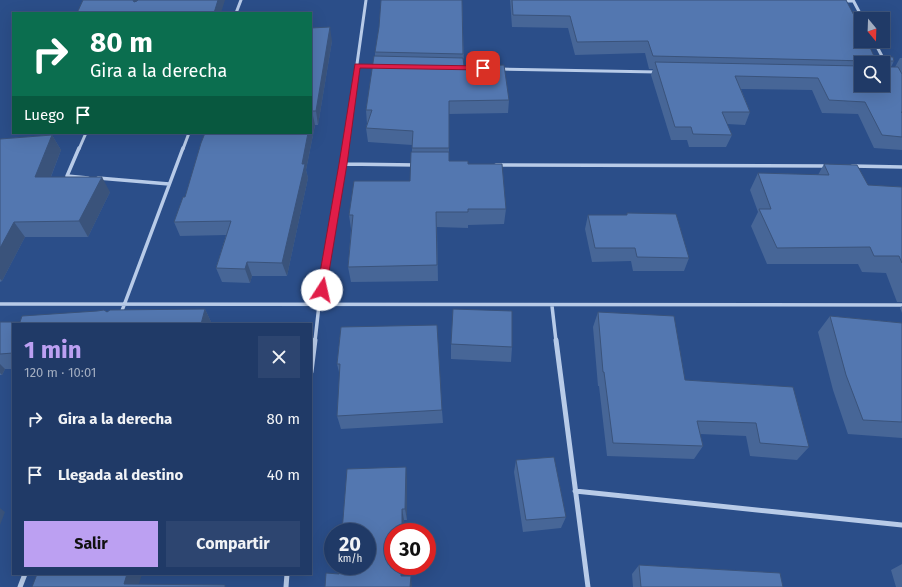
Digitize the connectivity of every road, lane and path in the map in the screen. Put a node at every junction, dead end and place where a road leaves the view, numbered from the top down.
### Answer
1 (241, 0) edge
2 (366, 0) edge
3 (838, 0) edge
4 (853, 0) edge
5 (236, 12) edge
6 (859, 12) edge
7 (357, 66) junction
8 (381, 66) edge
9 (493, 68) edge
10 (661, 72) edge
11 (86, 134) edge
12 (189, 134) edge
13 (343, 164) junction
14 (423, 165) edge
15 (495, 165) edge
16 (830, 166) edge
17 (846, 166) edge
18 (902, 167) edge
19 (170, 184) junction
20 (0, 304) edge
21 (124, 304) junction
22 (902, 305) edge
23 (319, 306) junction
24 (552, 306) junction
25 (117, 323) edge
26 (312, 364) edge
27 (576, 491) junction
28 (902, 525) edge
29 (25, 575) edge
30 (287, 575) edge
31 (20, 587) edge
32 (286, 587) edge
33 (588, 587) edge

1 - 5 street
2 - 7 street
3 - 4 street
4 - 6 street
7 - 8 street
7 - 13 street
9 - 10 street
11 - 19 street
12 - 19 street
13 - 14 street
13 - 23 street
15 - 16 street
17 - 18 street
19 - 21 street
20 - 21 street
21 - 23 street
21 - 25 street
22 - 24 street
23 - 24 street
23 - 26 street
24 - 27 street
27 - 28 street
27 - 33 street
29 - 31 street
30 - 32 street

